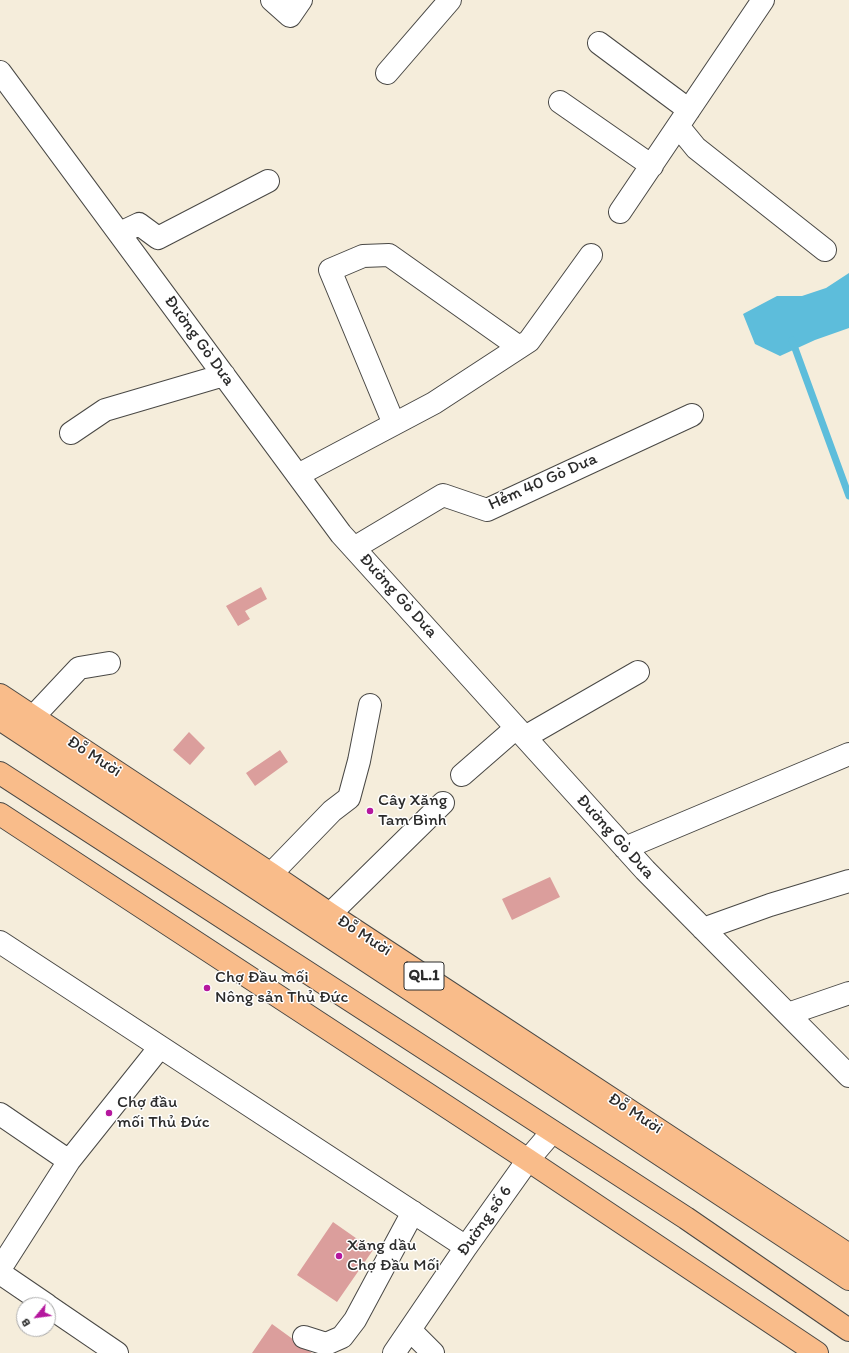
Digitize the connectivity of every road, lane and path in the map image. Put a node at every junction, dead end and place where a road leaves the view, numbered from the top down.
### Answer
1 (272, 0) edge
2 (450, 0) edge
3 (763, 0) edge
4 (296, 8) edge
5 (599, 43) dead end
6 (0, 72) edge
7 (388, 73) dead end
8 (560, 102) dead end
9 (684, 118) junction
10 (652, 166) junction
11 (268, 181) dead end
12 (620, 212) dead end
13 (120, 233) junction
14 (825, 250) dead end
15 (591, 255) dead end
16 (519, 347) junction
17 (224, 375) junction
18 (692, 415) dead end
19 (394, 424) junction
20 (71, 433) dead end
21 (298, 475) junction
22 (354, 548) junction
23 (109, 662) dead end
24 (638, 672) dead end
25 (0, 695) edge
26 (370, 705) dead end
27 (33, 717) junction
28 (0, 720) edge
29 (520, 732) junction
30 (849, 754) edge
31 (0, 772) edge
32 (462, 775) dead end
33 (443, 803) dead end
34 (0, 814) edge
35 (624, 848) junction
36 (849, 881) edge
37 (265, 882) junction
38 (323, 921) junction
39 (703, 929) junction
40 (0, 942) edge
41 (849, 993) edge
42 (788, 1014) junction
43 (160, 1047) junction
44 (849, 1076) edge
45 (0, 1114) edge
46 (552, 1132) junction
47 (528, 1160) junction
48 (69, 1161) junction
49 (412, 1212) junction
50 (466, 1247) junction
51 (849, 1255) edge
52 (0, 1269) edge
53 (0, 1273) edge
54 (849, 1279) edge
55 (35, 1297) edge
56 (56, 1311) edge
57 (410, 1330) junction
58 (849, 1330) edge
59 (304, 1337) dead end
60 (116, 1353) edge
61 (394, 1353) edge
62 (433, 1353) edge
63 (817, 1353) edge

1 - 4 street
2 - 7 street
3 - 9 street
5 - 9 street
6 - 13 street, Đường Gò Dưa
8 - 10 street
9 - 10 street
9 - 14 street
10 - 12 street
11 - 13 street
13 - 17 street, Đường Gò Dưa
15 - 16 street
16 - 19 street
16 - 19 street
17 - 20 street
17 - 21 street, Đường Gò Dưa
18 - 22 street, Hẻm 40 Gò Dưa
19 - 21 street
21 - 22 street, Đường Gò Dưa
22 - 29 street, Đường Gò Dưa
23 - 27 street
24 - 29 street
25 - 27 highway, Đỗ Mười / QL.1
26 - 37 street
27 - 37 highway, Đỗ Mười / QL.1
28 - 37 highway, Đỗ Mười / QL.1
29 - 32 street
29 - 35 street, Đường Gò Dưa
30 - 35 street
31 - 46 highway
33 - 38 street
34 - 47 highway
35 - 39 street, Đường Gò Dưa
36 - 39 street
37 - 38 highway, Đỗ Mười / QL.1
38 - 51 highway, Đỗ Mười / QL.1
38 - 54 highway, Đỗ Mười / QL.1
39 - 42 street, Đường Gò Dưa
40 - 43 street
41 - 42 street
42 - 44 street, Đường Gò Dưa
43 - 48 street
43 - 49 street
45 - 48 street
46 - 47 street, Đường số 6
46 - 58 highway
47 - 50 street, Đường số 6
47 - 63 highway
48 - 52 street
49 - 50 street
49 - 59 street
50 - 57 street, Đường số 6
53 - 55 street
56 - 60 street
57 - 61 street, Đường số 6
57 - 62 street

